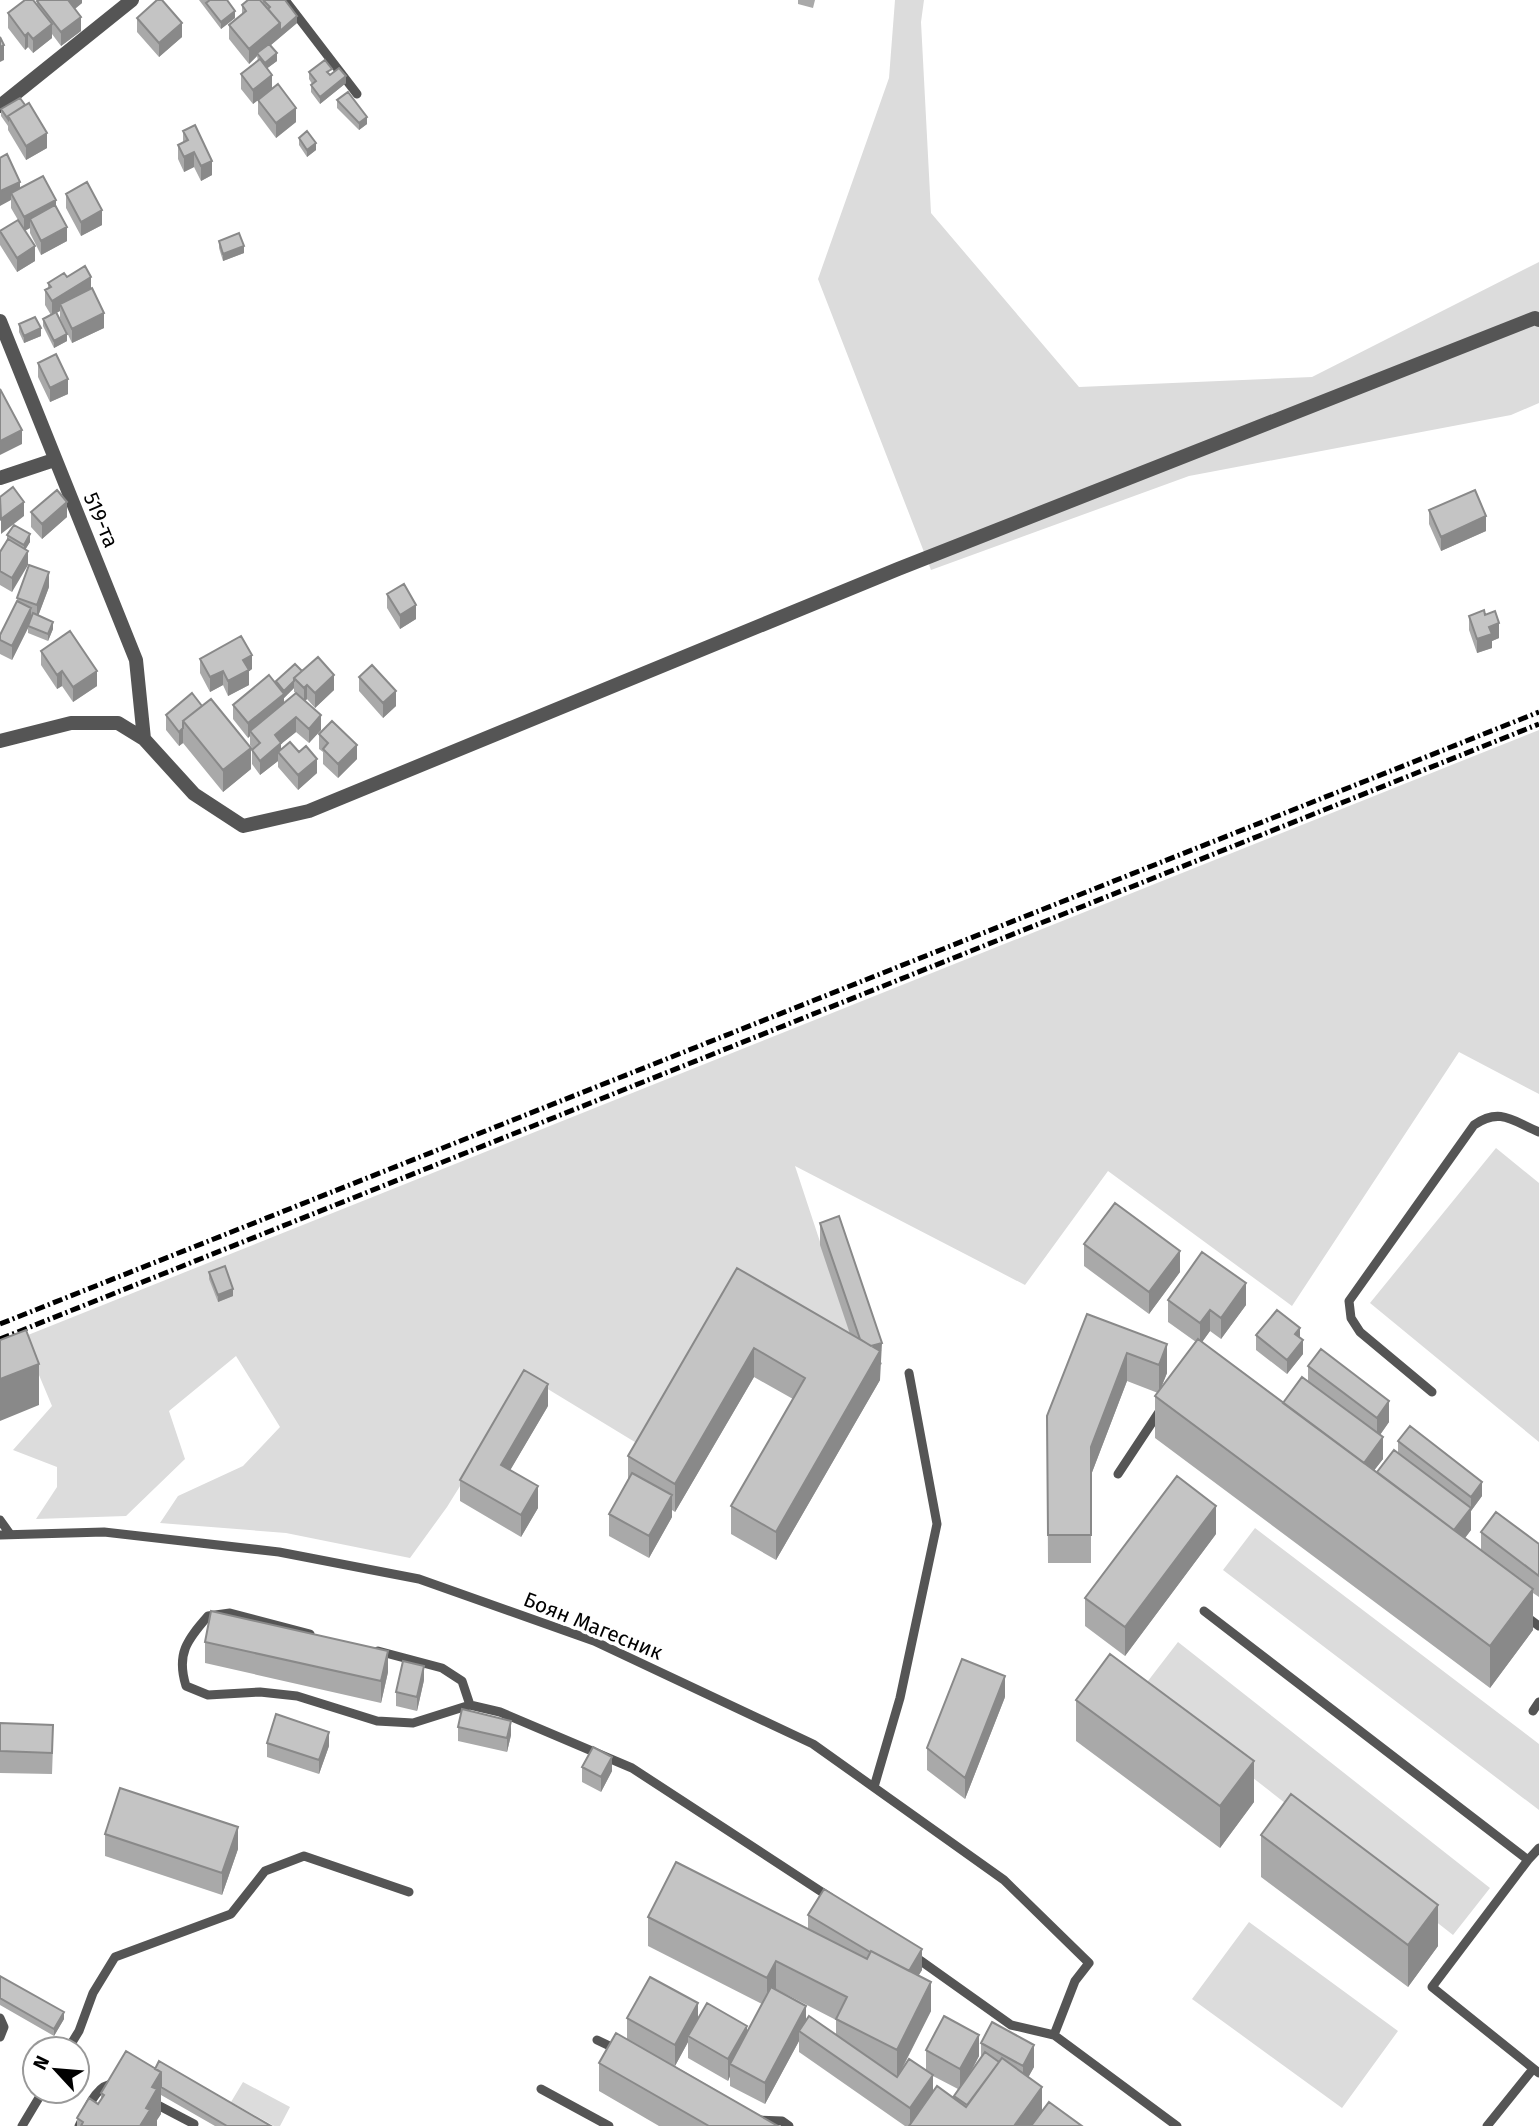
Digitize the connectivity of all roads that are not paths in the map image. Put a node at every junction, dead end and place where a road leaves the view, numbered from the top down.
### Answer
1 (132, 0) edge
2 (285, 0) edge
3 (357, 94) dead end
4 (0, 106) edge
5 (1539, 320) edge
6 (0, 321) edge
7 (54, 460) junction
8 (0, 478) edge
9 (144, 739) junction
10 (0, 741) edge
11 (1539, 1132) edge
12 (909, 1373) dead end
13 (1432, 1392) dead end
14 (1171, 1395) edge
15 (1118, 1474) dead end
16 (0, 1520) edge
17 (10, 1534) junction
18 (0, 1535) edge
19 (1511, 1605) edge
20 (1205, 1611) dead end
21 (1539, 1626) edge
22 (323, 1637) edge
23 (363, 1647) edge
24 (470, 1705) junction
25 (874, 1787) junction
26 (1539, 1848) edge
27 (1528, 1860) junction
28 (409, 1892) dead end
29 (839, 1904) edge
30 (904, 1949) edge
31 (0, 2018) edge
32 (77, 2035) edge
33 (1054, 2035) junction
34 (0, 2037) edge
35 (597, 2040) dead end
36 (622, 2053) edge
37 (1536, 2071) edge
38 (541, 2089) dead end
39 (129, 2091) edge
40 (139, 2096) edge
41 (35, 2105) edge
42 (747, 2114) edge
43 (194, 2124) edge
44 (22, 2126) edge
45 (79, 2126) edge
46 (609, 2126) edge
47 (789, 2126) edge
48 (1177, 2126) edge
49 (1487, 2126) edge

1 - 4 street
2 - 3 lane
5 - 9 street
6 - 7 street, 519-та
7 - 8 street
7 - 9 street, 519-та
9 - 10 street
11 - 13 lane
12 - 25 lane
14 - 15 lane
16 - 17 lane
17 - 18 lane, Боян Магесник
17 - 25 lane, Боян Магесник
19 - 21 lane
20 - 27 lane
22 - 24 lane
23 - 24 lane
24 - 29 lane
25 - 33 lane, Боян Магесник
26 - 27 lane
27 - 37 lane
28 - 32 lane
30 - 33 lane
31 - 34 lane
33 - 48 lane
35 - 36 lane
37 - 49 lane
38 - 46 lane
39 - 45 lane
40 - 43 lane
41 - 44 lane
42 - 47 lane

